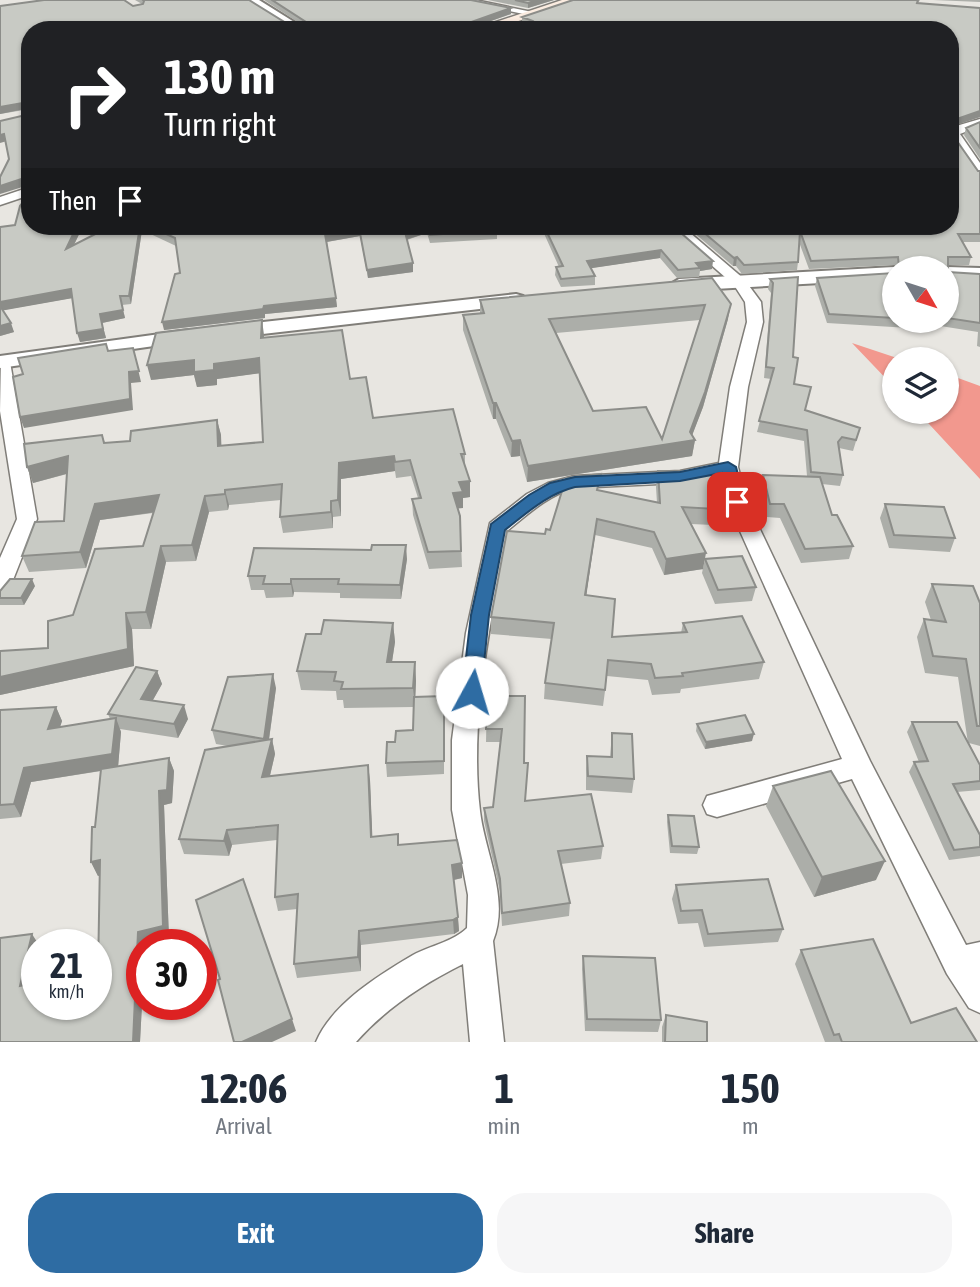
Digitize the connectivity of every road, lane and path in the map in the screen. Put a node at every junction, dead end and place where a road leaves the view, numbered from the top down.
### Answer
1 (251, 0) edge
2 (461, 0) edge
3 (575, 0) edge
4 (533, 13) junction
5 (286, 21) edge
6 (509, 21) edge
7 (980, 122) edge
8 (959, 129) edge
9 (959, 141) edge
10 (980, 173) edge
11 (21, 194) edge
12 (0, 201) edge
13 (684, 235) edge
14 (959, 273) edge
15 (882, 274) edge
16 (980, 274) edge
17 (738, 282) junction
18 (657, 287) edge
19 (538, 298) edge
20 (0, 362) edge
21 (728, 467) junction
22 (0, 585) edge
23 (859, 766) junction
24 (717, 805) dead end
25 (477, 941) junction
26 (969, 960) edge
27 (980, 997) edge
28 (333, 1042) edge
29 (488, 1042) edge

1 - 5 street
2 - 4 street
3 - 4 main road
4 - 6 main road
7 - 8 street
9 - 10 street
11 - 12 street
13 - 17 street
14 - 16 street
15 - 17 street
17 - 18 street
17 - 21 street
19 - 20 street
20 - 22 street
21 - 23 street
21 - 25 street
23 - 24 street
23 - 26 street
25 - 28 street
25 - 29 street
26 - 27 street

